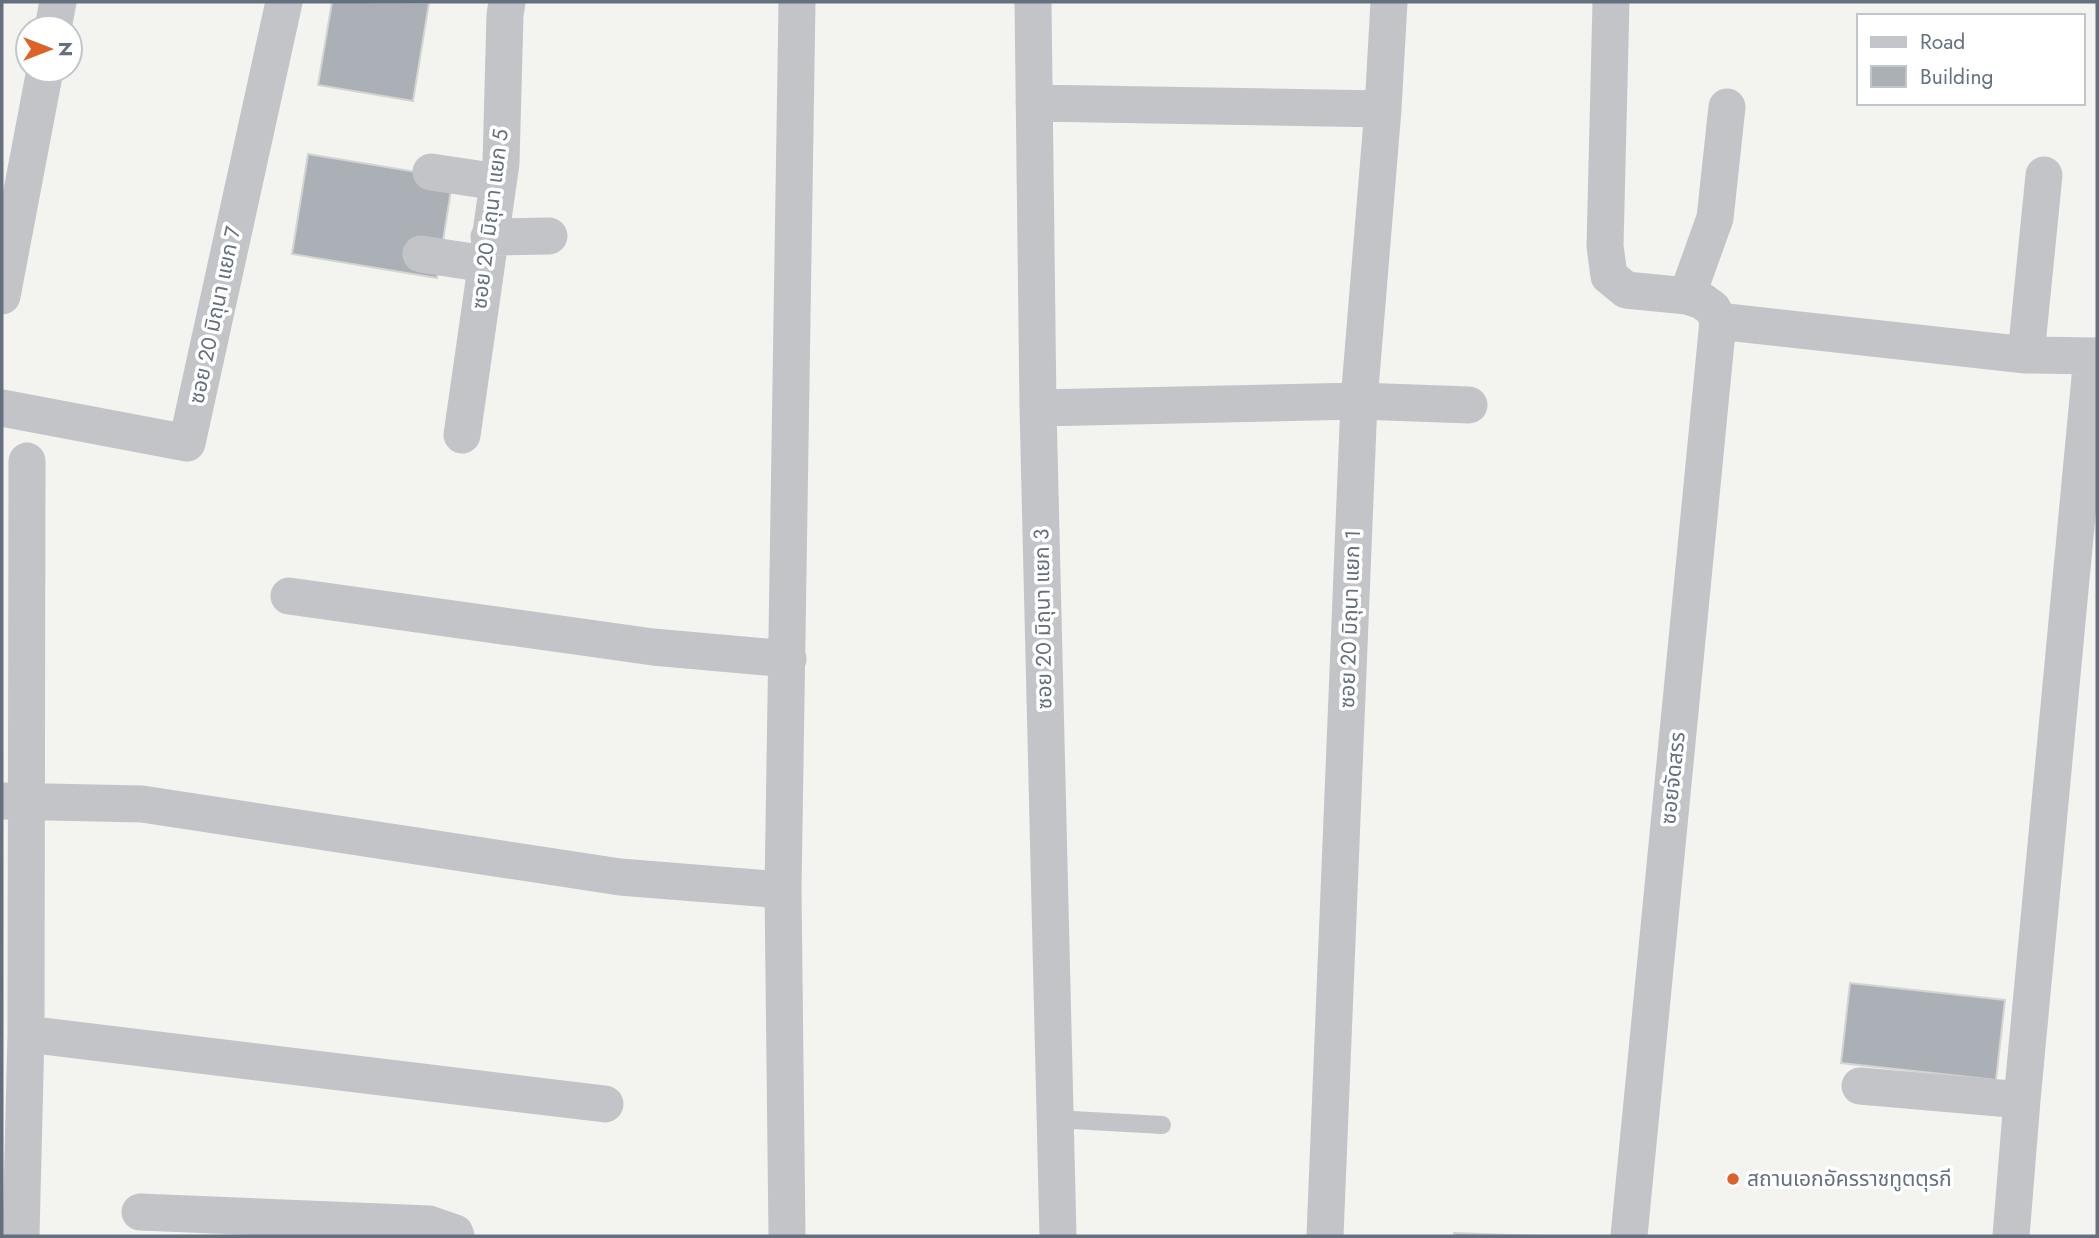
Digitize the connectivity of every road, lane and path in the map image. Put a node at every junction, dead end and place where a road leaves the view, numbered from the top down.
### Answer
1 (284, 2) edge
2 (507, 2) edge
3 (797, 2) edge
4 (1033, 2) edge
5 (1389, 2) edge
6 (1611, 2) edge
7 (41, 84) edge
8 (1034, 103) junction
9 (1727, 107) dead end
10 (1383, 109) junction
11 (431, 172) dead end
12 (2044, 175) dead end
13 (498, 182) junction
14 (10, 202) edge
15 (549, 236) dead end
16 (487, 251) junction
17 (421, 254) dead end
18 (2, 296) edge
19 (1687, 296) junction
20 (1718, 321) junction
21 (2026, 355) junction
22 (2095, 356) edge
23 (1359, 401) junction
24 (1469, 405) dead end
25 (2, 408) edge
26 (1038, 408) junction
27 (462, 435) dead end
28 (27, 461) dead end
29 (289, 596) dead end
30 (788, 659) junction
31 (14, 801) edge
32 (783, 890) junction
33 (26, 1034) junction
34 (1860, 1086) dead end
35 (2022, 1100) junction
36 (605, 1104) dead end
37 (1055, 1119) junction
38 (1162, 1125) dead end
39 (140, 1212) dead end
40 (21, 1236) edge
41 (456, 1236) edge
42 (787, 1236) edge
43 (1058, 1236) edge
44 (1325, 1236) edge
45 (1629, 1236) edge
46 (2011, 1236) edge

1 - 25 street, ซอย 20 มิถุนา แยก 7
2 - 13 street, ซอย 20 มิถุนา แยก 5
3 - 30 street
4 - 8 street, ซอย 20 มิถุนา แยก 3
5 - 10 street, ซอย 20 มิถุนา แยก 1
6 - 19 street
7 - 14 street
8 - 10 street
8 - 26 street, ซอย 20 มิถุนา แยก 3
9 - 19 street
10 - 23 street, ซอย 20 มิถุนา แยก 1
11 - 13 street
12 - 21 street
13 - 16 street, ซอย 20 มิถุนา แยก 5
14 - 18 street
15 - 16 street
16 - 17 street
16 - 27 street, ซอย 20 มิถุนา แยก 5
19 - 20 street
20 - 21 street
20 - 45 street, ซอยจัดสรร
21 - 22 street
22 - 35 street
23 - 24 street
23 - 26 street
23 - 44 street, ซอย 20 มิถุนา แยก 1
26 - 37 street, ซอย 20 มิถุนา แยก 3
28 - 31 street
29 - 30 street
30 - 32 street
31 - 32 street
31 - 33 street
32 - 42 street
33 - 36 street
33 - 40 street
34 - 35 street
35 - 46 street
37 - 38 lane
37 - 43 street, ซอย 20 มิถุนา แยก 3
39 - 41 street

